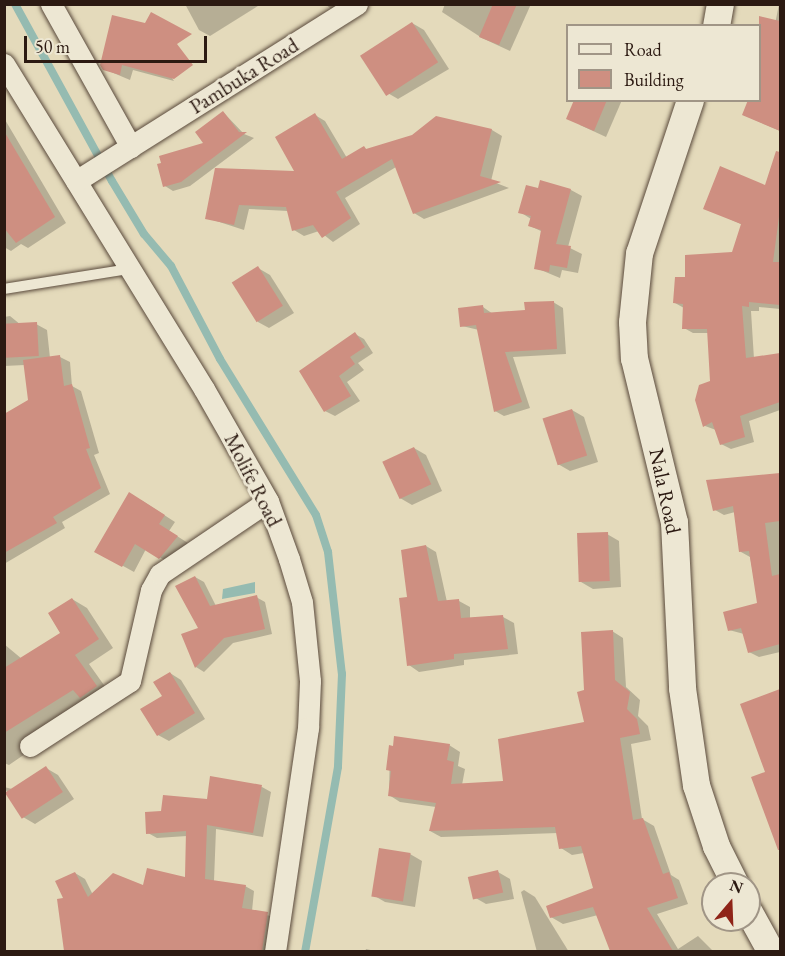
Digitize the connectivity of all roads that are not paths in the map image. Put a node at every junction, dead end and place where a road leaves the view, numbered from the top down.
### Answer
1 (51, 4) edge
2 (357, 4) edge
3 (720, 4) edge
4 (716, 24) edge
5 (4, 64) edge
6 (689, 102) edge
7 (126, 150) junction
8 (80, 178) junction
9 (129, 269) junction
10 (4, 289) edge
11 (268, 501) junction
12 (30, 746) dead end
13 (729, 872) edge
14 (760, 932) edge
15 (275, 951) edge
16 (771, 951) edge

1 - 7 street
2 - 7 street, Pambuka Road
3 - 4 street
5 - 8 street, Molife Road
6 - 13 street, Nala Road
7 - 8 street, Pambuka Road
8 - 9 street, Molife Road
9 - 10 lane
9 - 11 street, Molife Road
11 - 12 street
11 - 15 street, Molife Road
14 - 16 street

